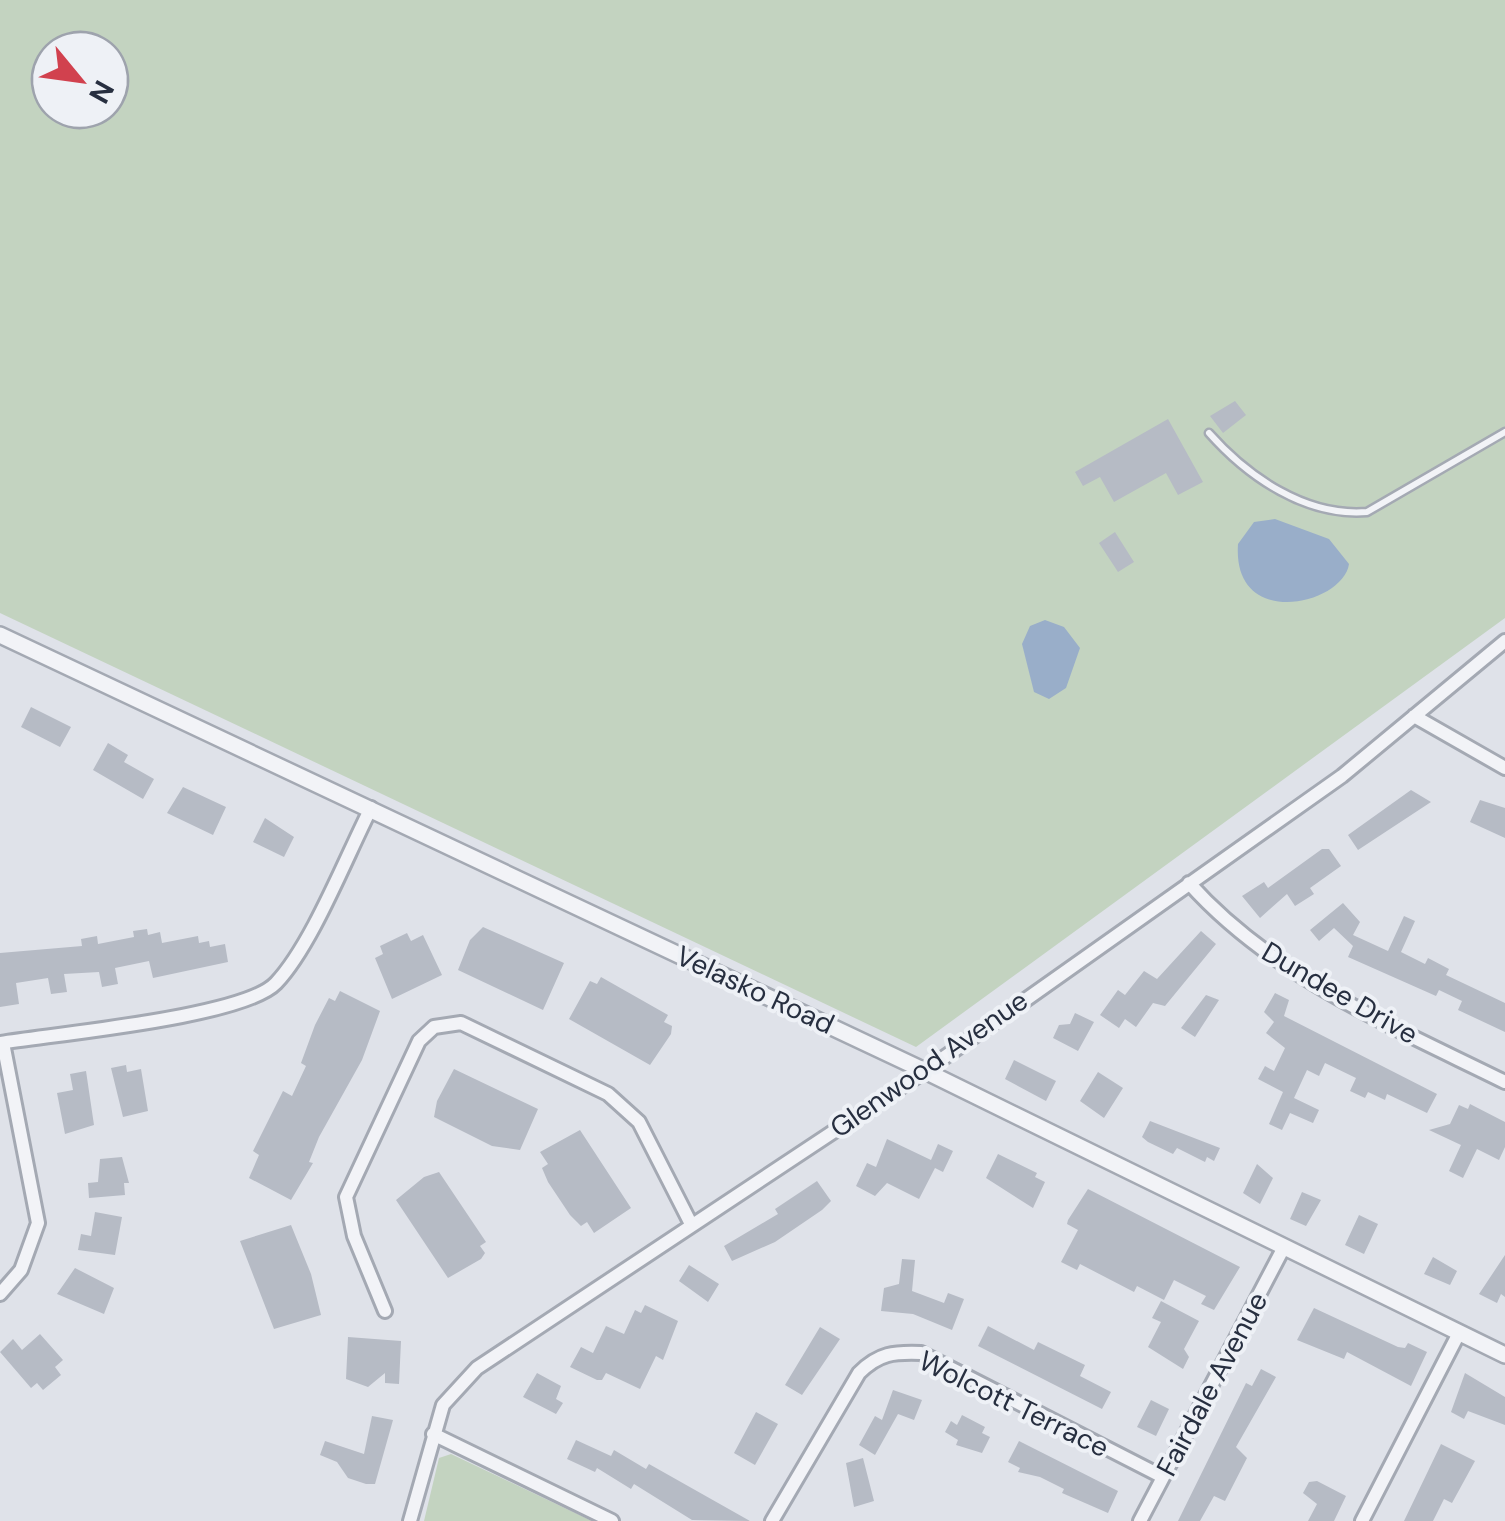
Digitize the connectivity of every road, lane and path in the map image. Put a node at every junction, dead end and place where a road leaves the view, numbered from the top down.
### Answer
1 (1505, 432) edge
2 (1209, 433) dead end
3 (0, 635) edge
4 (1505, 641) edge
5 (1414, 716) junction
6 (1505, 768) edge
7 (371, 808) junction
8 (1189, 883) junction
9 (2, 1043) edge
10 (925, 1071) junction
11 (1505, 1082) edge
12 (691, 1224) junction
13 (1284, 1247) junction
14 (0, 1294) edge
15 (385, 1312) dead end
16 (1459, 1332) junction
17 (1503, 1348) edge
18 (433, 1434) junction
19 (1163, 1478) junction
20 (410, 1521) edge
21 (612, 1521) edge
22 (772, 1521) edge
23 (1140, 1521) edge
24 (1362, 1521) edge

1 - 2 lane
3 - 7 street, Velasko Road
4 - 5 street, Glenwood Avenue
5 - 6 street
5 - 8 street, Glenwood Avenue
7 - 9 street
7 - 10 street, Velasko Road
8 - 10 street, Glenwood Avenue
8 - 11 street, Dundee Drive
9 - 14 street
10 - 12 street, Glenwood Avenue
10 - 13 street, Velasko Road
12 - 15 street
12 - 18 street, Glenwood Avenue
13 - 16 street, Velasko Road
13 - 19 street, Fairdale Avenue
16 - 17 street, Velasko Road
16 - 24 street
18 - 20 street, Glenwood Avenue
18 - 21 street
19 - 22 street, Wolcott Terrace
19 - 23 street, Fairdale Avenue

